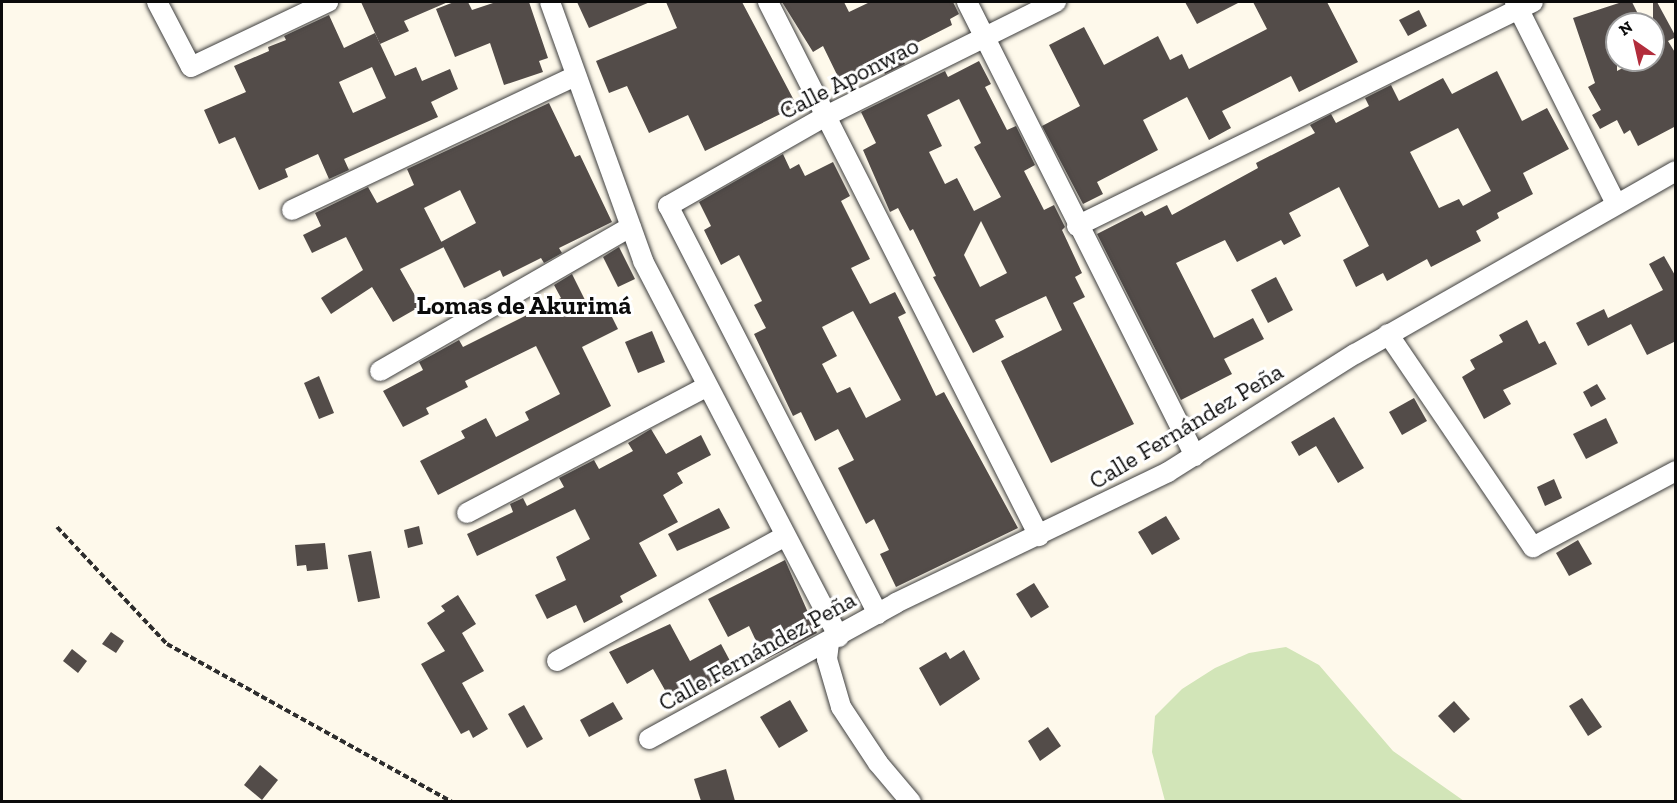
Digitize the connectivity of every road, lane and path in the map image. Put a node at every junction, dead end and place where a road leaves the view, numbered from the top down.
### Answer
1 (157, 2) edge
2 (328, 2) edge
3 (550, 2) edge
4 (768, 2) edge
5 (967, 2) edge
6 (1056, 2) edge
7 (1522, 4) edge
8 (985, 37) junction
9 (576, 76) junction
10 (826, 116) junction
11 (1676, 171) edge
12 (1616, 204) junction
13 (292, 210) dead end
14 (1077, 226) junction
15 (630, 227) junction
16 (1388, 334) junction
17 (380, 371) dead end
18 (706, 387) junction
19 (1195, 456) junction
20 (1676, 471) edge
21 (467, 513) dead end
22 (57, 527) dead end
23 (785, 536) junction
24 (1039, 536) junction
25 (878, 614) junction
26 (834, 640) junction
27 (557, 661) dead end
28 (649, 739) dead end
29 (452, 801) edge
30 (911, 801) edge

1 - 2 street
3 - 9 street
4 - 10 street
5 - 8 street
6 - 8 street, Calle Aponwao
7 - 12 street
7 - 14 street
8 - 10 street, Calle Aponwao
8 - 14 street
9 - 13 street
9 - 15 street
10 - 24 street
10 - 25 street, Calle Aponwao
11 - 12 street, Calle Fernández Peña
12 - 16 street, Calle Fernández Peña
14 - 19 street
15 - 17 street
15 - 18 street
16 - 19 street, Calle Fernández Peña
16 - 20 street
18 - 21 street
18 - 23 street
19 - 24 street, Calle Fernández Peña
22 - 29 path
23 - 26 street
23 - 27 street
24 - 25 street, Calle Fernández Peña
25 - 26 street, Calle Fernández Peña
26 - 28 street, Calle Fernández Peña
26 - 30 street

